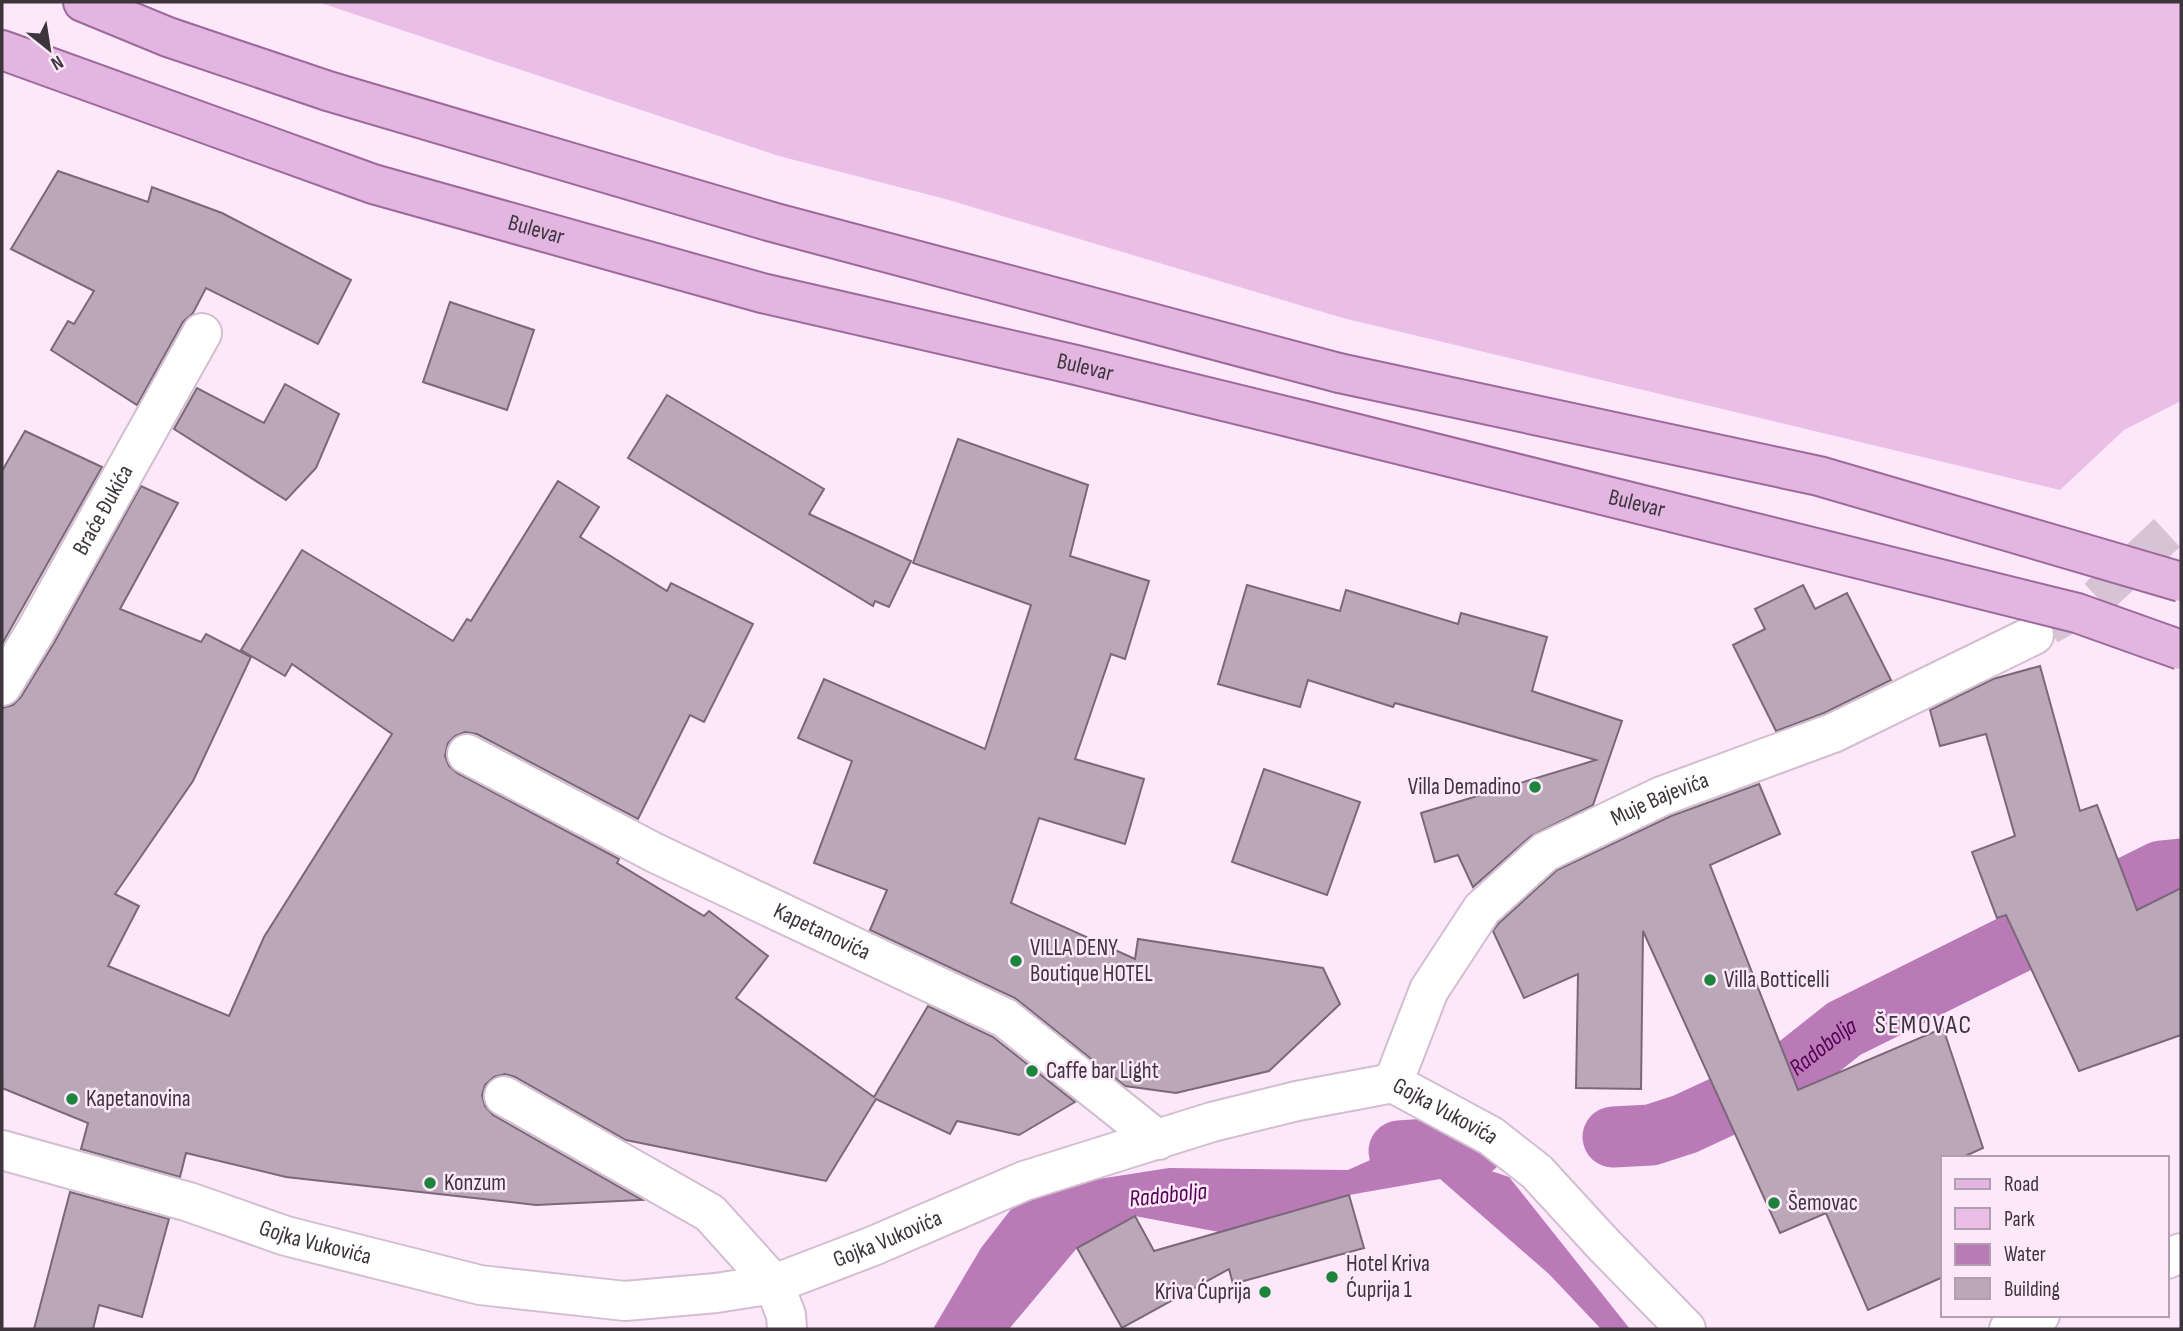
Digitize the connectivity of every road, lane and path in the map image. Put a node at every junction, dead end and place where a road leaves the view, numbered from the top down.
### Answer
1 (83, 2) edge
2 (2, 50) edge
3 (202, 333) dead end
4 (2181, 582) edge
5 (2035, 635) tunnel mouth
6 (2181, 650) edge
7 (2, 686) edge
8 (467, 754) dead end
9 (1393, 1083) junction
10 (504, 1096) dead end
11 (1158, 1140) junction
12 (2, 1150) edge
13 (774, 1284) junction
14 (2036, 1317) edge
15 (787, 1329) edge
16 (1686, 1329) edge
17 (2009, 1329) edge

1 - 4 main road, bridge
2 - 6 main road, Bulevar, bridge
3 - 7 street, Braće Đukića
5 - 9 street, Muje Bajevića
8 - 11 street, Kapetanovića
9 - 11 street, Gojka Vukovića
9 - 16 street, Gojka Vukovića
10 - 13 street
11 - 13 street, Gojka Vukovića
12 - 13 street, Gojka Vukovića
13 - 15 street
14 - 17 street

